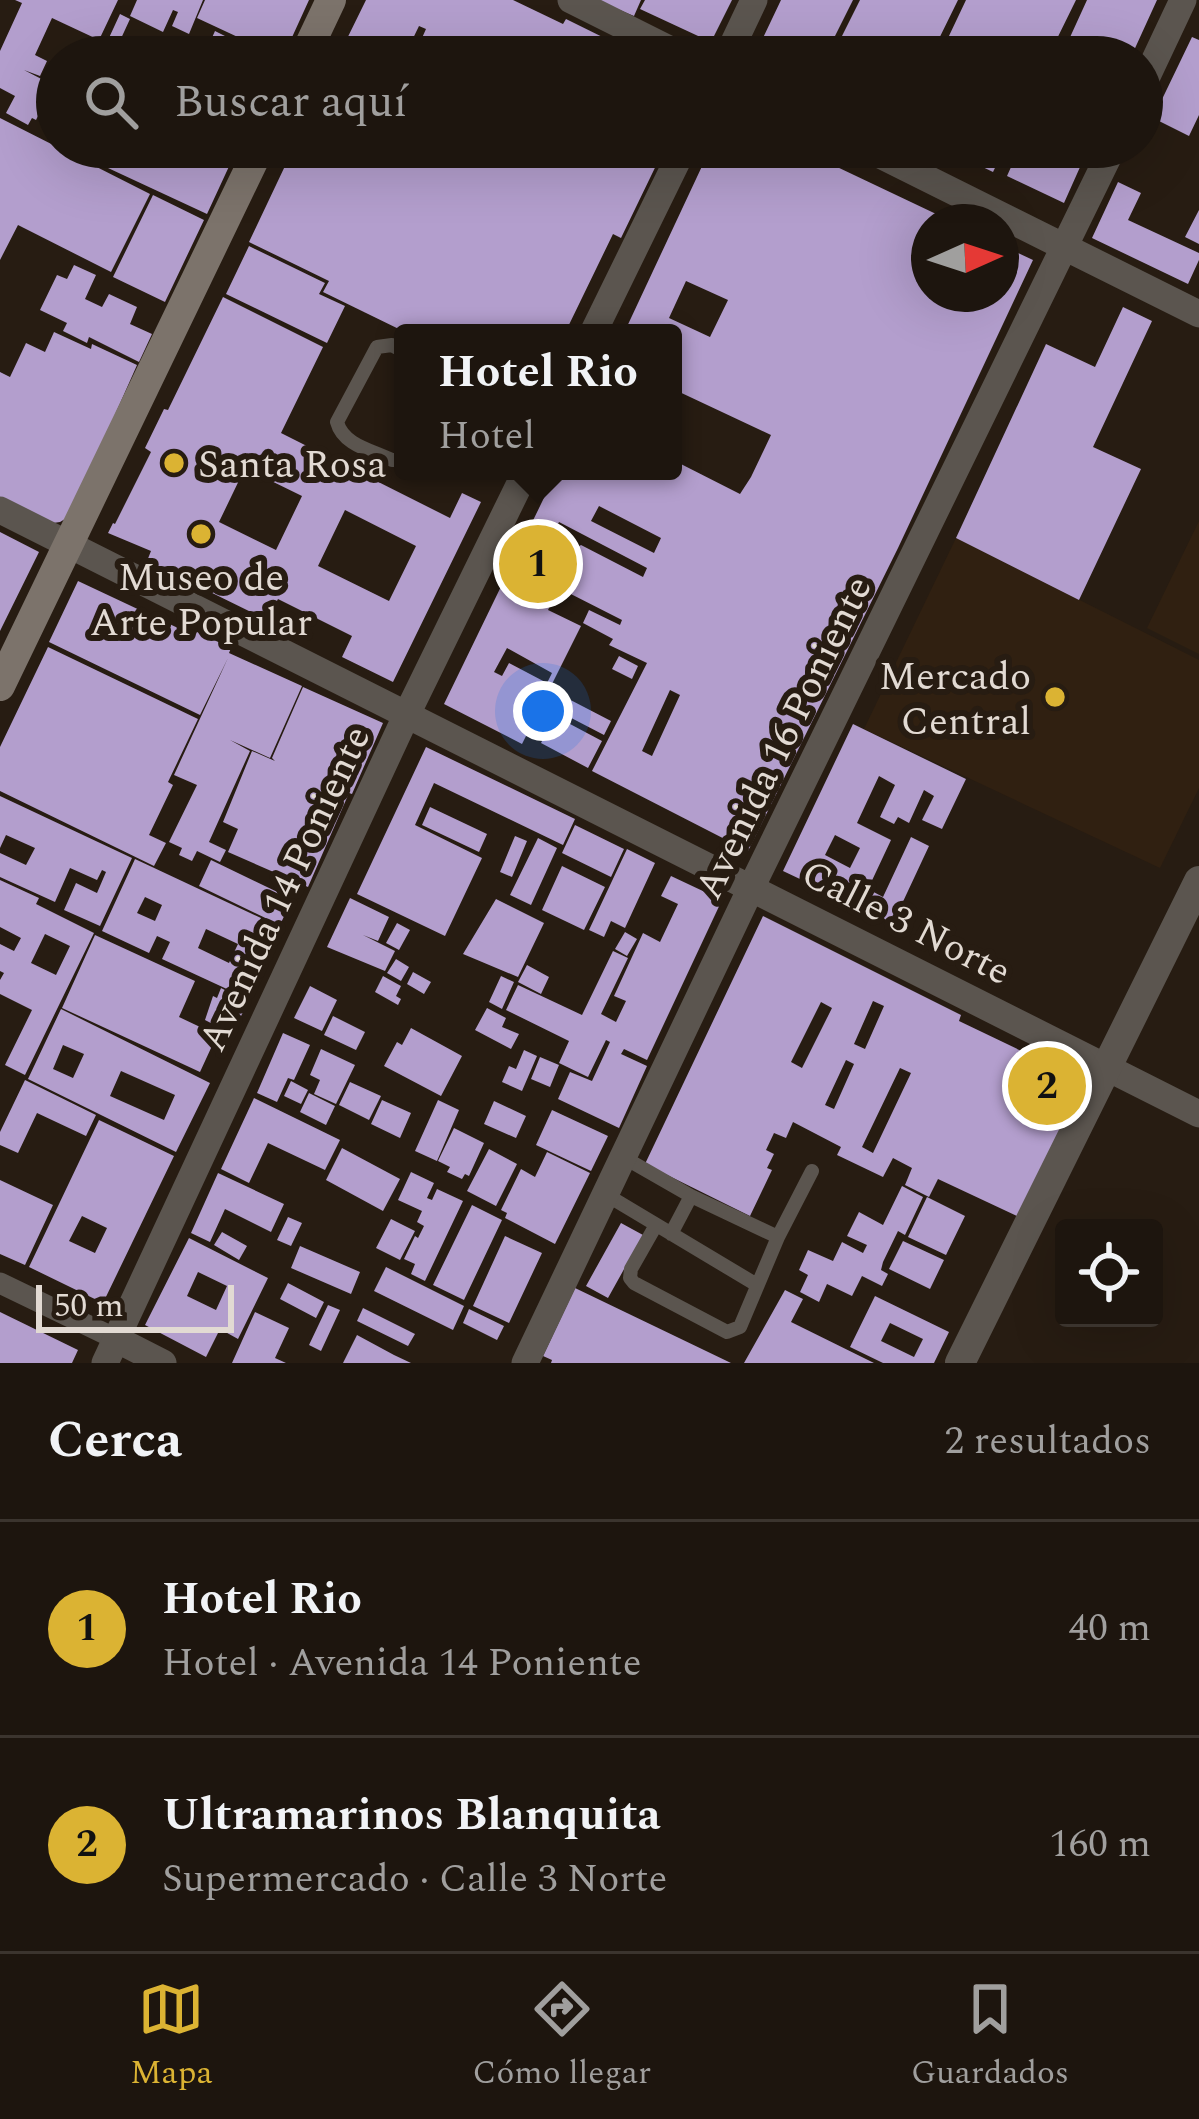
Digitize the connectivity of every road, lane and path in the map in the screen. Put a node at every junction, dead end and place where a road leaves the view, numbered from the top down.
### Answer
1 (331, 0) edge
2 (571, 0) edge
3 (754, 0) edge
4 (1184, 0) edge
5 (314, 36) edge
6 (643, 36) edge
7 (737, 36) edge
8 (1163, 44) edge
9 (250, 168) edge
10 (673, 168) edge
11 (906, 168) edge
12 (1103, 168) edge
13 (1065, 248) junction
14 (1199, 314) edge
15 (597, 324) edge
16 (394, 346) edge
17 (394, 460) edge
18 (522, 480) edge
19 (0, 510) edge
20 (69, 544) junction
21 (0, 686) edge
22 (407, 714) junction
23 (1199, 881) edge
24 (752, 886) junction
25 (1107, 1066) junction
26 (1199, 1114) edge
27 (623, 1157) junction
28 (812, 1171) dead end
29 (605, 1194) junction
30 (691, 1196) junction
31 (656, 1225) junction
32 (670, 1234) junction
33 (778, 1237) junction
34 (0, 1283) edge
35 (757, 1285) junction
36 (111, 1351) edge
37 (163, 1363) edge
38 (525, 1363) edge
39 (960, 1363) edge

1 - 5 main road
2 - 6 street
3 - 7 street
4 - 8 street
9 - 20 main road
10 - 15 street
11 - 13 street
12 - 13 street, Avenida 16 Poniente
13 - 14 street
13 - 24 street, Avenida 16 Poniente
16 - 17 lane
18 - 22 street, Avenida 14 Poniente
19 - 20 street, Calle 3 Norte
20 - 21 main road
20 - 22 street, Calle 3 Norte
22 - 24 street, Calle 3 Norte
22 - 36 street, Avenida 14 Poniente
23 - 25 street
24 - 25 street, Calle 3 Norte
24 - 27 street, Avenida 16 Poniente
25 - 26 street, Calle 3 Norte
25 - 39 street
27 - 29 street, Avenida 16 Poniente
27 - 30 lane
28 - 33 lane
29 - 31 lane
29 - 38 street, Avenida 16 Poniente
30 - 32 lane
30 - 33 lane
31 - 32 lane
31 - 35 lane
32 - 35 lane
33 - 35 lane
34 - 36 street
36 - 37 street

